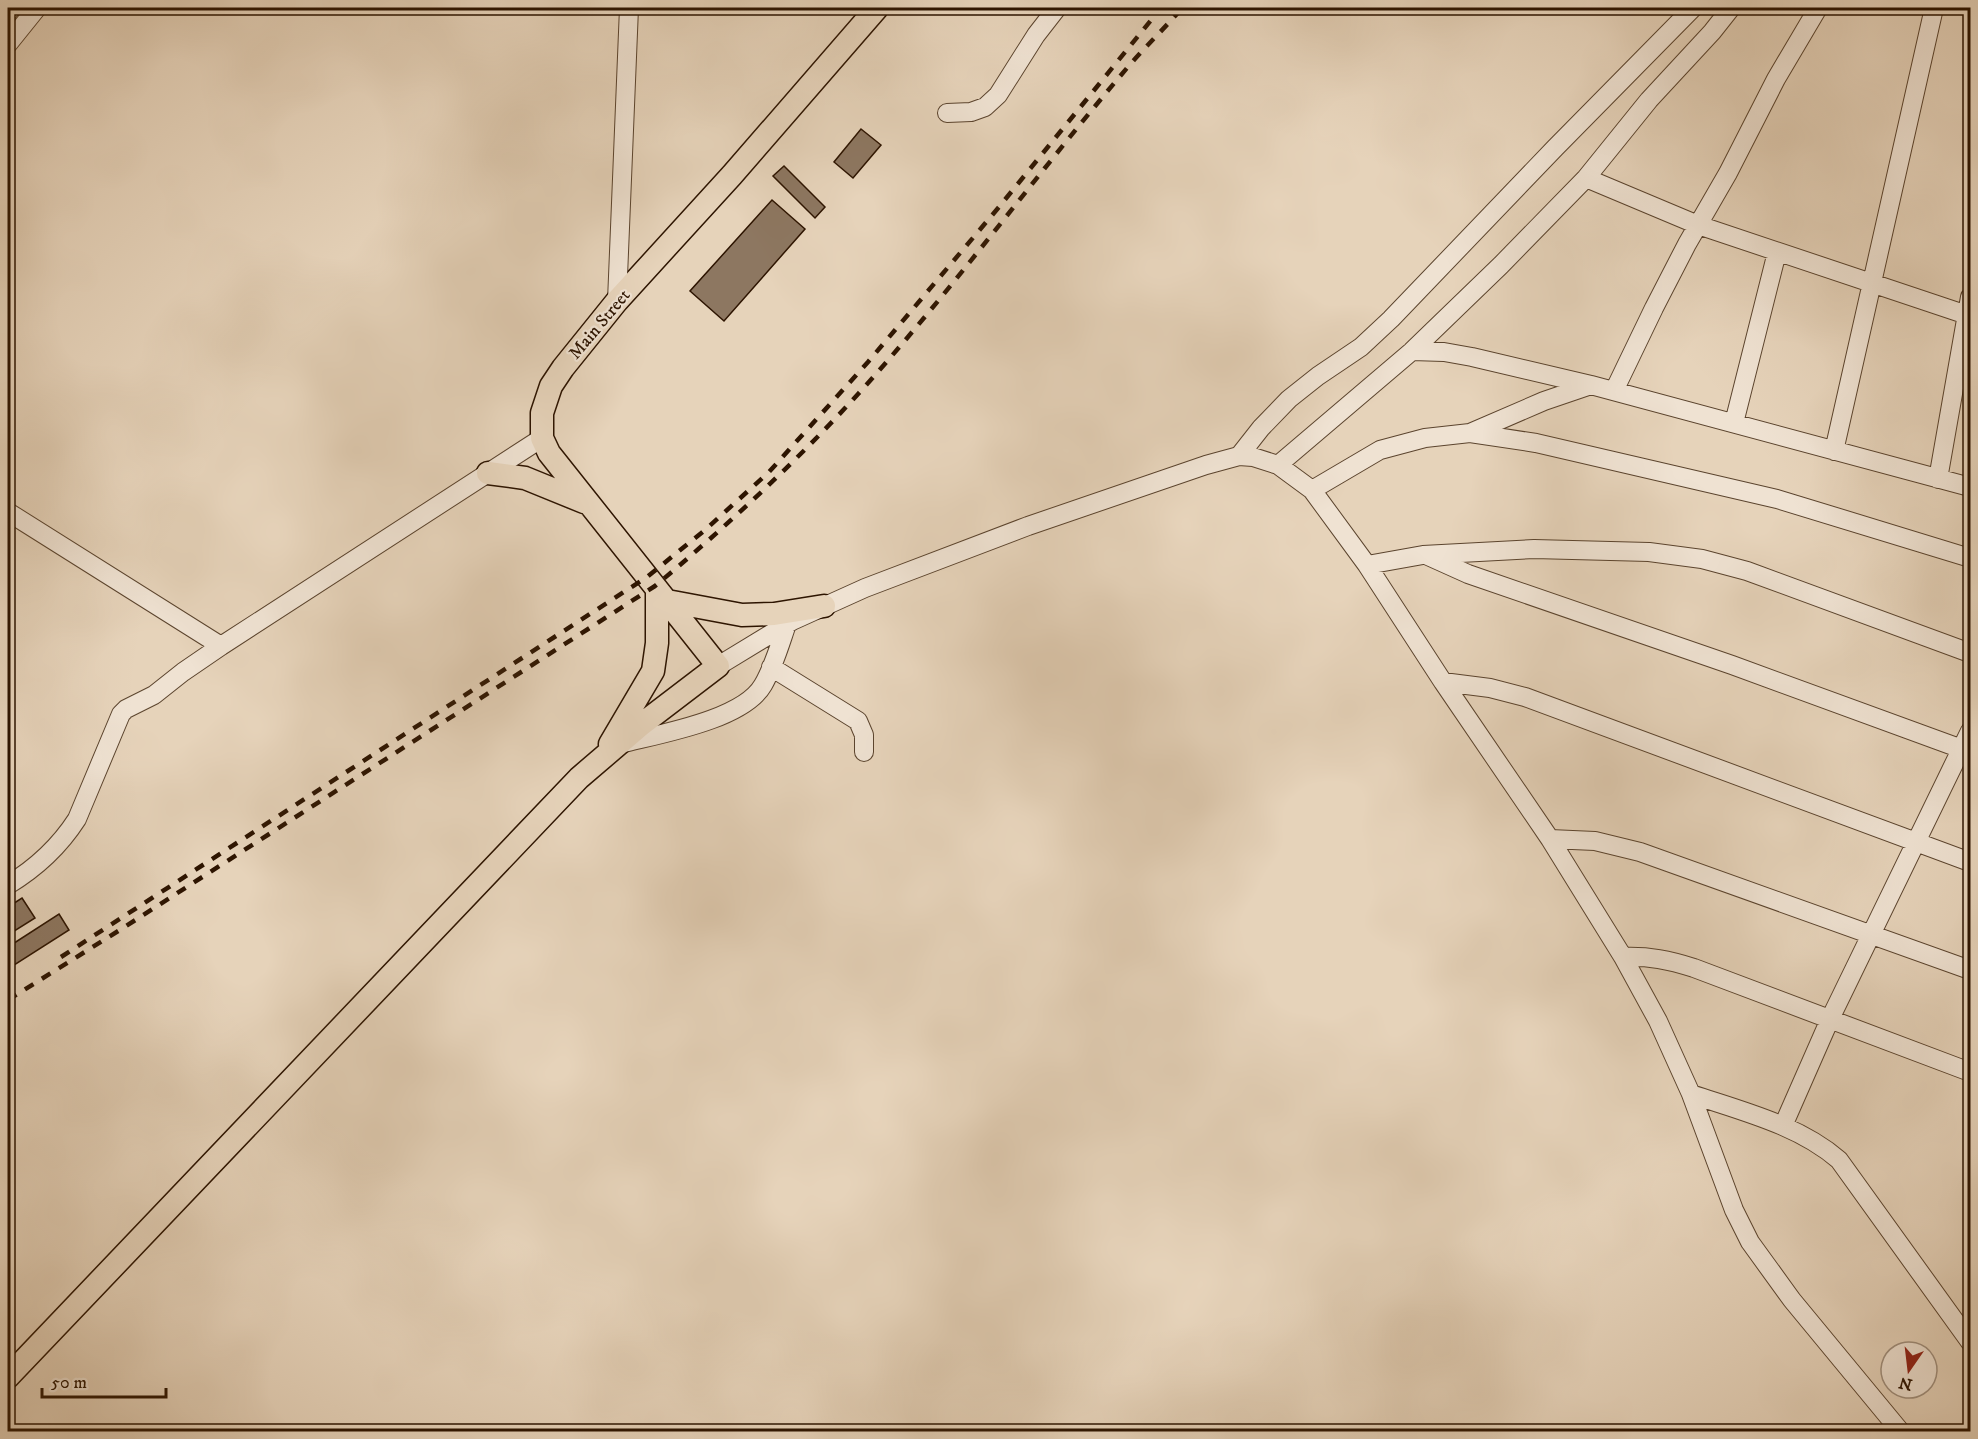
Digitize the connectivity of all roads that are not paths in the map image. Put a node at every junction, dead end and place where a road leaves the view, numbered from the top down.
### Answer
1 (37, 8) edge
2 (629, 8) edge
3 (877, 8) edge
4 (1057, 8) edge
5 (1693, 8) edge
6 (1731, 8) edge
7 (1818, 8) edge
8 (1934, 8) edge
9 (8, 44) edge
10 (947, 113) dead end
11 (1586, 178) junction
12 (1698, 225) junction
13 (1778, 252) junction
14 (1873, 283) junction
15 (617, 301) junction
16 (1969, 309) edge
17 (1412, 351) junction
18 (1591, 385) junction
19 (1614, 391) junction
20 (1734, 423) junction
21 (1470, 433) junction
22 (542, 438) junction
23 (1834, 451) junction
24 (1239, 456) junction
25 (1278, 465) junction
26 (488, 473) junction
27 (1938, 479) junction
28 (1971, 487) edge
29 (1312, 490) junction
30 (588, 504) junction
31 (8, 512) edge
32 (1424, 555) junction
33 (1971, 558) edge
34 (1367, 565) junction
35 (662, 595) junction
36 (824, 606) junction
37 (787, 624) junction
38 (221, 646) junction
39 (1971, 653) edge
40 (718, 666) junction
41 (771, 668) junction
42 (1443, 682) junction
43 (1971, 731) edge
44 (612, 750) junction
45 (1966, 751) edge
46 (864, 752) dead end
47 (1550, 839) junction
48 (1915, 842) junction
49 (1971, 862) edge
50 (8, 885) edge
51 (1871, 934) junction
52 (1623, 957) junction
53 (1971, 970) edge
54 (1830, 1019) junction
55 (1971, 1072) edge
56 (1691, 1094) junction
57 (1783, 1126) junction
58 (1971, 1342) edge
59 (8, 1377) edge
60 (1901, 1431) edge

1 - 9 street
2 - 15 street
3 - 15 main road, Main Street
4 - 10 street
5 - 24 street
6 - 11 street
7 - 12 street
8 - 14 street
11 - 12 street
11 - 17 street
12 - 13 street
12 - 19 street
13 - 14 street
13 - 20 street
14 - 16 street
14 - 23 street
15 - 22 main road, Main Street
16 - 27 street
17 - 18 street
17 - 25 street
18 - 19 street
18 - 21 street
19 - 20 street
20 - 23 street
21 - 29 street
21 - 33 street
22 - 26 street
22 - 30 main road
23 - 27 street
24 - 25 street
24 - 36 street
25 - 29 street
26 - 30 main road
26 - 38 street
27 - 28 street
29 - 34 street
30 - 35 main road
31 - 38 street
32 - 34 street
32 - 39 street
32 - 45 street
34 - 42 street
35 - 36 main road
35 - 40 main road
35 - 44 main road
36 - 37 street
37 - 40 street
37 - 41 street
38 - 50 street
40 - 44 main road
41 - 44 street
41 - 46 street
42 - 47 street
42 - 48 street
43 - 45 street
44 - 59 main road
45 - 48 street
47 - 51 street
47 - 52 street
48 - 49 street
48 - 51 street
51 - 53 street
51 - 54 street
52 - 54 street
52 - 56 street
54 - 55 street
54 - 57 street
56 - 57 street
56 - 60 street
57 - 58 street

